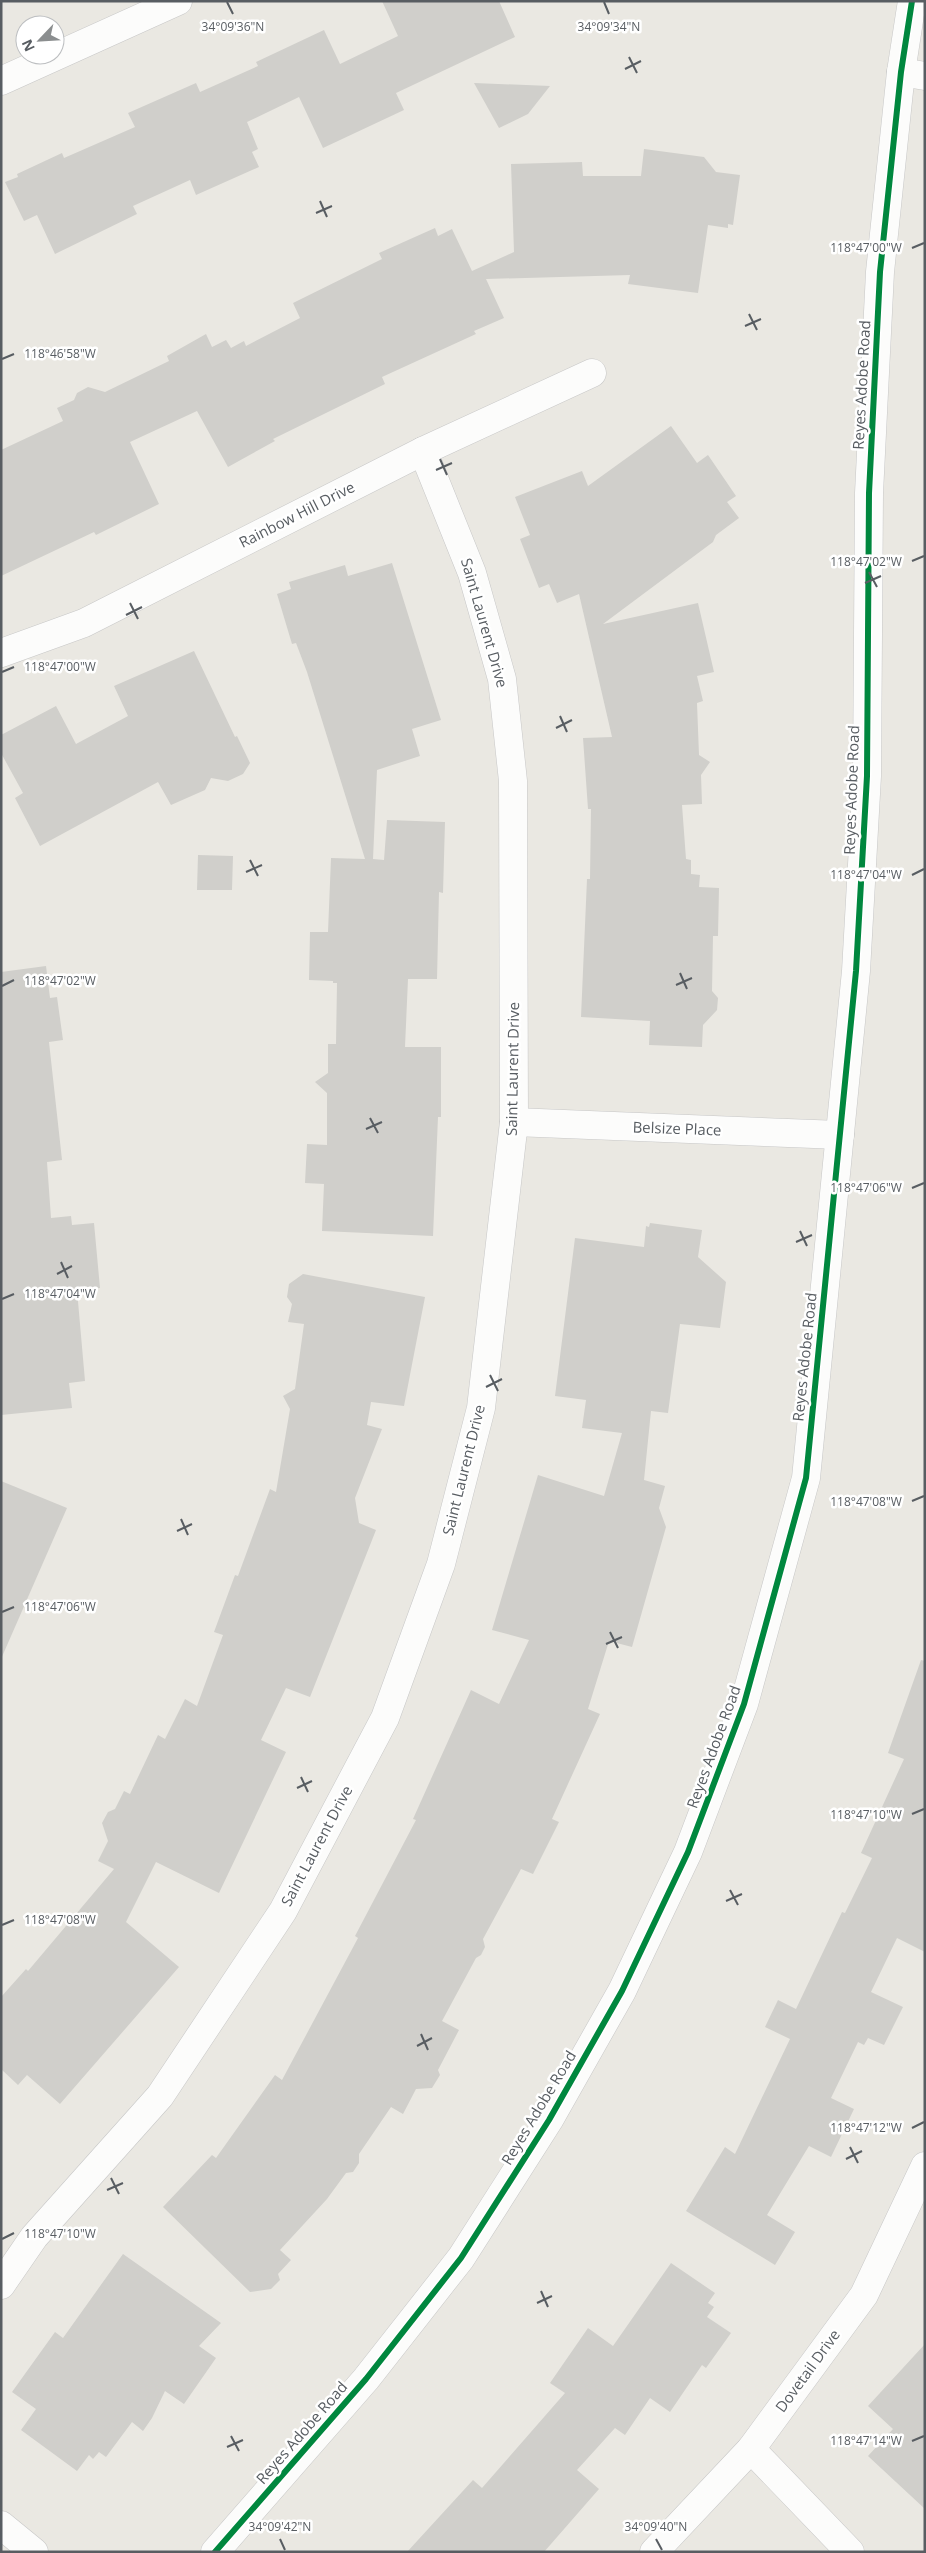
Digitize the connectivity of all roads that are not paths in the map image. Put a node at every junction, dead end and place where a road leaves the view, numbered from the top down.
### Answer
1 (178, 1) edge
2 (912, 1) edge
3 (913, 74) edge
4 (1, 81) edge
5 (592, 373) dead end
6 (423, 451) junction
7 (1, 653) edge
8 (514, 1122) junction
9 (840, 1136) junction
10 (925, 2166) edge
11 (1, 2285) edge
12 (751, 2449) junction
13 (1, 2525) edge
14 (34, 2552) edge
15 (215, 2552) edge
16 (654, 2552) edge
17 (850, 2552) edge

1 - 4 street
2 - 3 street, Reyes Adobe Road
3 - 9 street, Reyes Adobe Road
5 - 6 street, Rainbow Hill Drive
6 - 7 street, Rainbow Hill Drive
6 - 8 street, Saint Laurent Drive
8 - 9 street, Belsize Place
8 - 11 street, Saint Laurent Drive
9 - 15 street, Reyes Adobe Road
10 - 12 street, Dovetail Drive
12 - 16 street, Dovetail Drive
12 - 17 street
13 - 14 street

